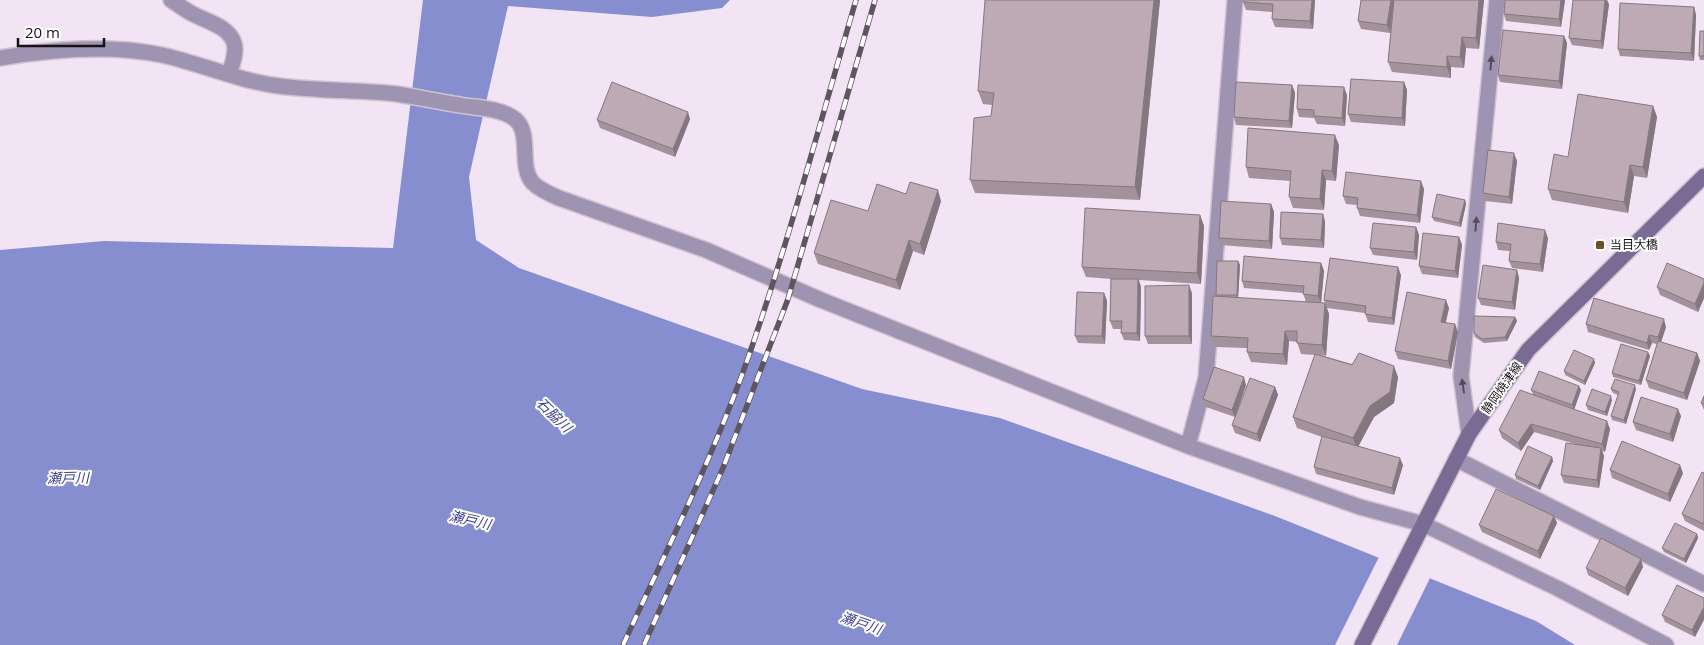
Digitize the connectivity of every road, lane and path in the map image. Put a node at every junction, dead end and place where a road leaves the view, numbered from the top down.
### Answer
1 (171, 0) edge
2 (1235, 0) edge
3 (1497, 0) edge
4 (0, 58) edge
5 (229, 74) junction
6 (1704, 176) edge
7 (1469, 434) junction
8 (1188, 446) junction
9 (1456, 459) junction
10 (1423, 524) junction
11 (1704, 584) edge
12 (1362, 645) edge
13 (1666, 645) edge

1 - 5 street
2 - 8 street
7 -> 3 street
4 - 5 street
5 - 8 street
6 - 7 main road, 静岡焼津線
7 - 9 main road, 静岡焼津線
8 - 10 street
9 - 10 main road, 静岡焼津線
9 - 11 street
10 - 12 main road, 静岡焼津線
10 - 13 street

